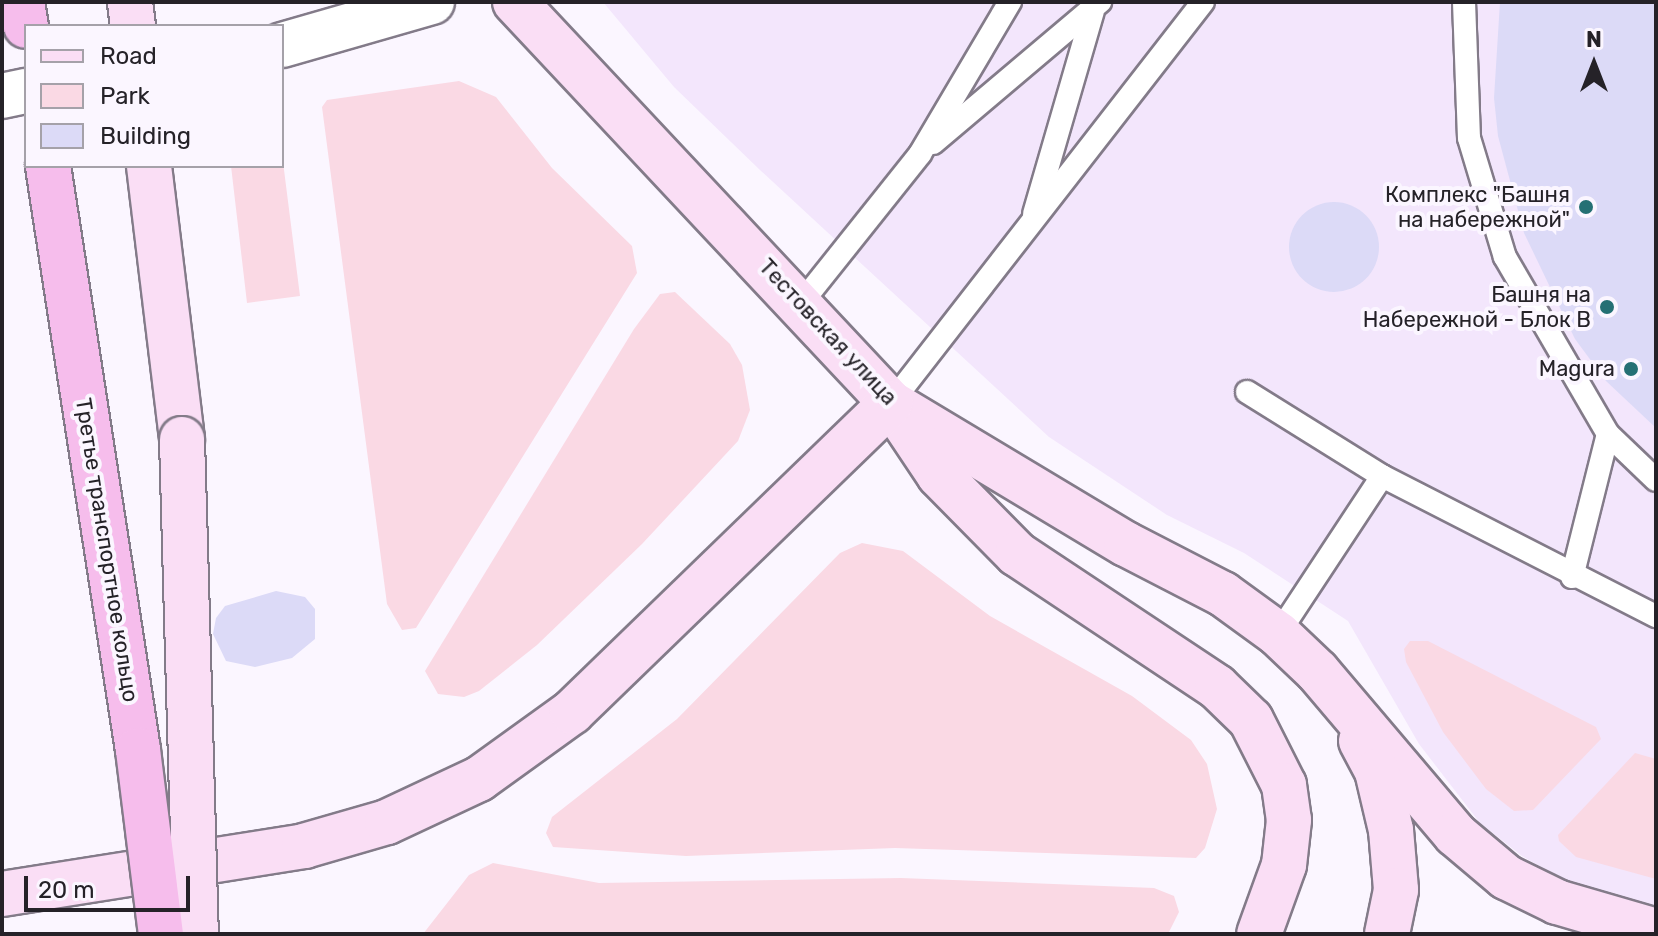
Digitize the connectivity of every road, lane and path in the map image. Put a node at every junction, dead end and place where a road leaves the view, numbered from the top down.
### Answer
1 (22, 2) edge
2 (130, 2) edge
3 (432, 2) edge
4 (515, 2) edge
5 (1010, 2) edge
6 (1203, 2) edge
7 (1464, 2) edge
8 (1097, 7) edge
9 (26, 24) edge
10 (133, 24) edge
11 (284, 44) edge
12 (24, 91) edge
13 (2, 96) edge
14 (920, 154) junction
15 (48, 168) edge
16 (149, 168) edge
17 (1030, 228) junction
18 (802, 302) junction
19 (1247, 392) dead end
20 (891, 403) junction
21 (1608, 434) junction
22 (1382, 476) junction
23 (1656, 480) edge
24 (1572, 577) junction
25 (1656, 616) edge
26 (1278, 634) junction
27 (1317, 671) junction
28 (2, 894) edge
29 (1656, 931) edge
30 (161, 934) edge
31 (196, 934) edge
32 (1259, 934) edge
33 (1387, 934) edge

1 - 9 main road, bridge
2 - 10 main road
3 - 11 street
4 - 18 main road, Тестовская улица
5 - 14 lane
6 - 17 lane
7 - 21 lane
8 - 14 lane
8 - 17 lane
12 - 13 street
14 - 18 lane
15 - 30 main road, Третье транспортное кольцо, bridge
16 - 31 main road, bridge
17 - 20 lane
18 - 20 main road, Тестовская улица
19 - 22 lane
20 - 26 main road, Тестовская улица
20 - 28 main road
20 - 32 main road
21 - 23 lane
21 - 24 lane
22 - 24 lane
22 - 26 lane
24 - 25 lane
26 - 27 main road, Тестовская улица
27 - 29 main road
27 - 33 main road

